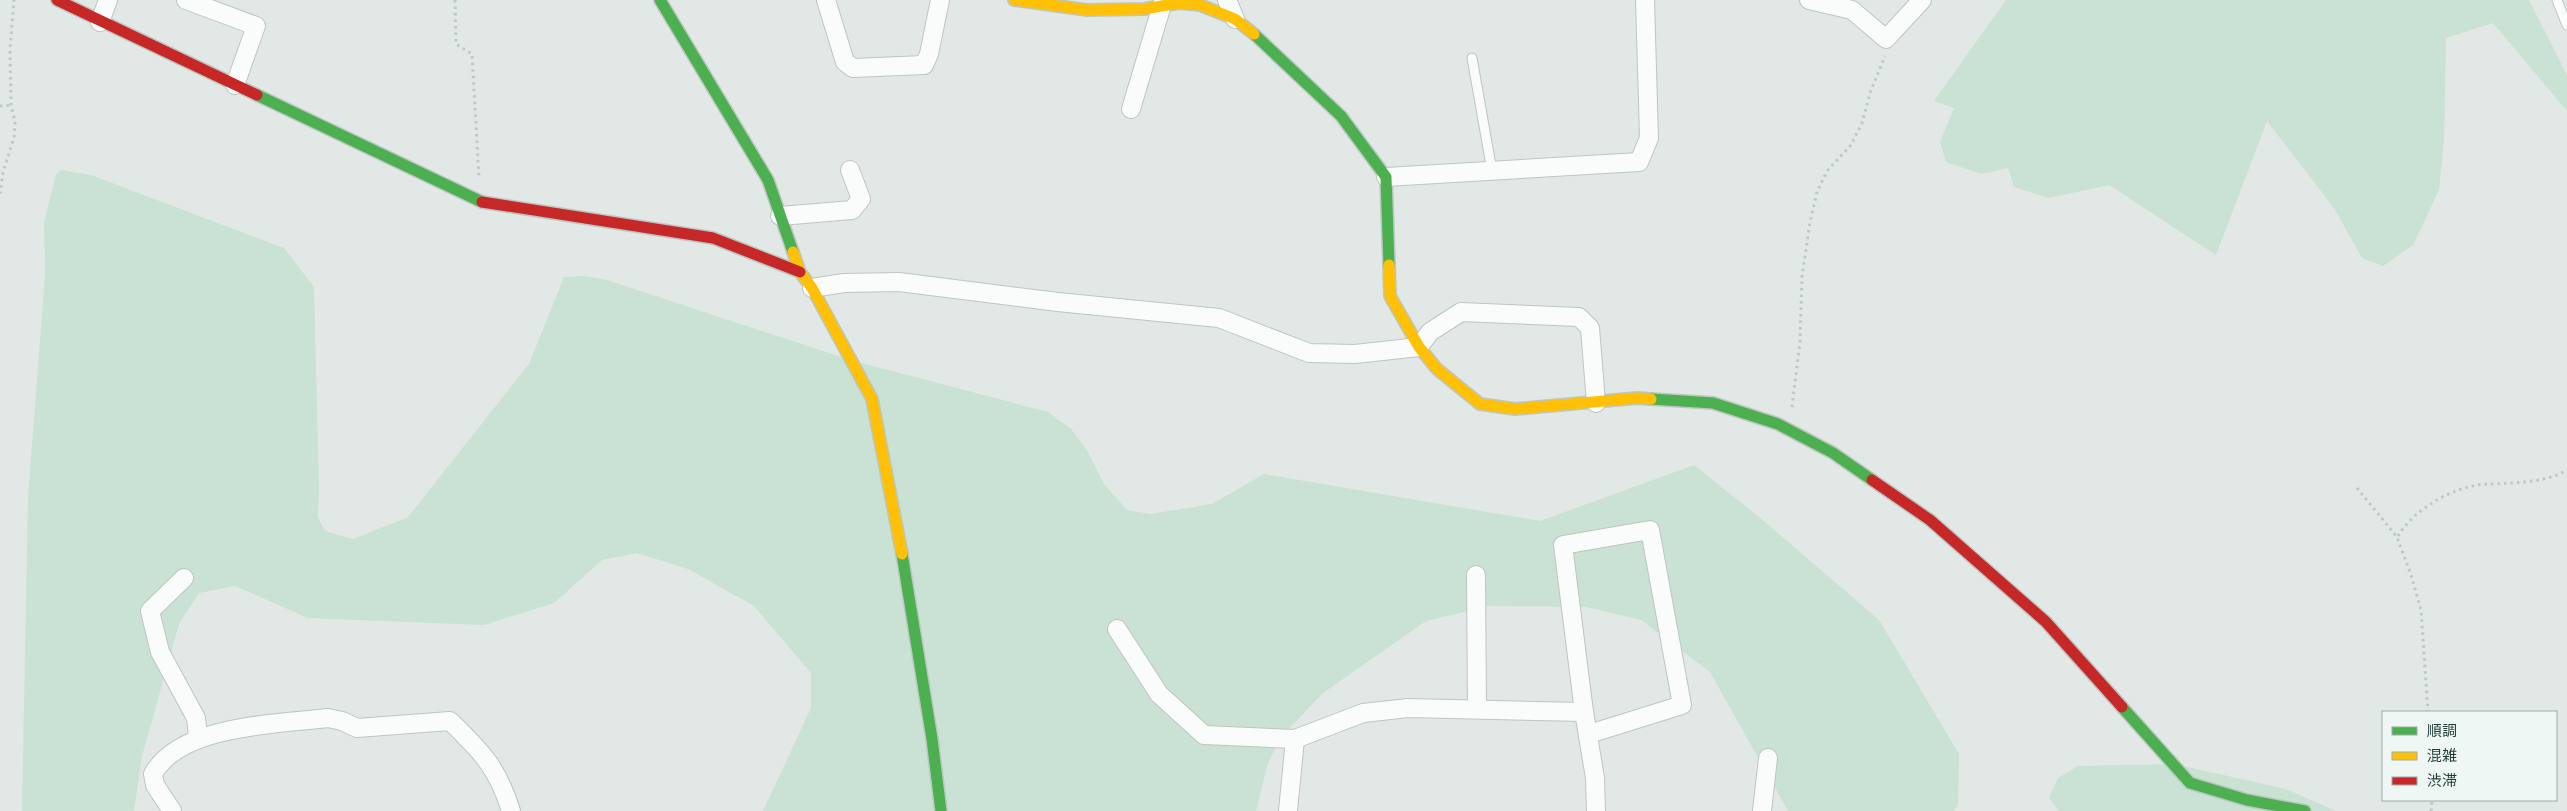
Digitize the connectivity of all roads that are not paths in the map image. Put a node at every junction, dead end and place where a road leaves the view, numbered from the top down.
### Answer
1 (57, 0) edge
2 (108, 0) edge
3 (186, 0) edge
4 (660, 0) edge
5 (826, 0) edge
6 (940, 0) edge
7 (1014, 0) edge
8 (1228, 0) edge
9 (1645, 0) edge
10 (1809, 0) edge
11 (1922, 0) edge
12 (2557, 0) edge
13 (1027, 1) edge
14 (1102, 5) edge
15 (1162, 5) junction
16 (1235, 19) junction
17 (100, 22) junction
18 (2567, 25) edge
19 (1472, 58) dead end
20 (235, 85) junction
21 (1131, 109) dead end
22 (850, 170) dead end
23 (1492, 171) junction
24 (1386, 177) junction
25 (780, 216) junction
26 (800, 272) junction
27 (812, 288) junction
28 (1418, 347) junction
29 (1596, 403) junction
30 (1476, 575) dead end
31 (184, 578) dead end
32 (1117, 629) dead end
33 (1477, 708) junction
34 (1584, 712) junction
35 (1589, 734) junction
36 (198, 738) junction
37 (1295, 738) junction
38 (1768, 758) dead end
39 (172, 811) edge
40 (511, 811) edge
41 (941, 811) edge
42 (1288, 811) edge
43 (1596, 811) edge
44 (1762, 811) edge
45 (2305, 811) edge

1 - 17 street
2 - 17 street
3 - 20 street
4 - 25 street
5 - 6 street
7 - 13 street
8 - 16 street
9 - 23 street
10 - 11 street
12 - 18 lane
13 - 14 street
14 - 15 street
15 - 16 street
15 - 21 street
16 - 24 street
17 - 20 street
19 - 23 lane
20 - 26 street
22 - 25 street
23 - 24 street
24 - 28 street
25 - 26 street
26 - 27 street
27 - 28 street
27 - 41 street
28 - 29 street
28 - 29 street
29 - 45 street
30 - 33 street
31 - 36 street
32 - 37 street
33 - 34 street
33 - 37 street
34 - 35 street
34 - 35 street
35 - 43 street
36 - 39 street
36 - 40 street
37 - 42 street
38 - 44 street

